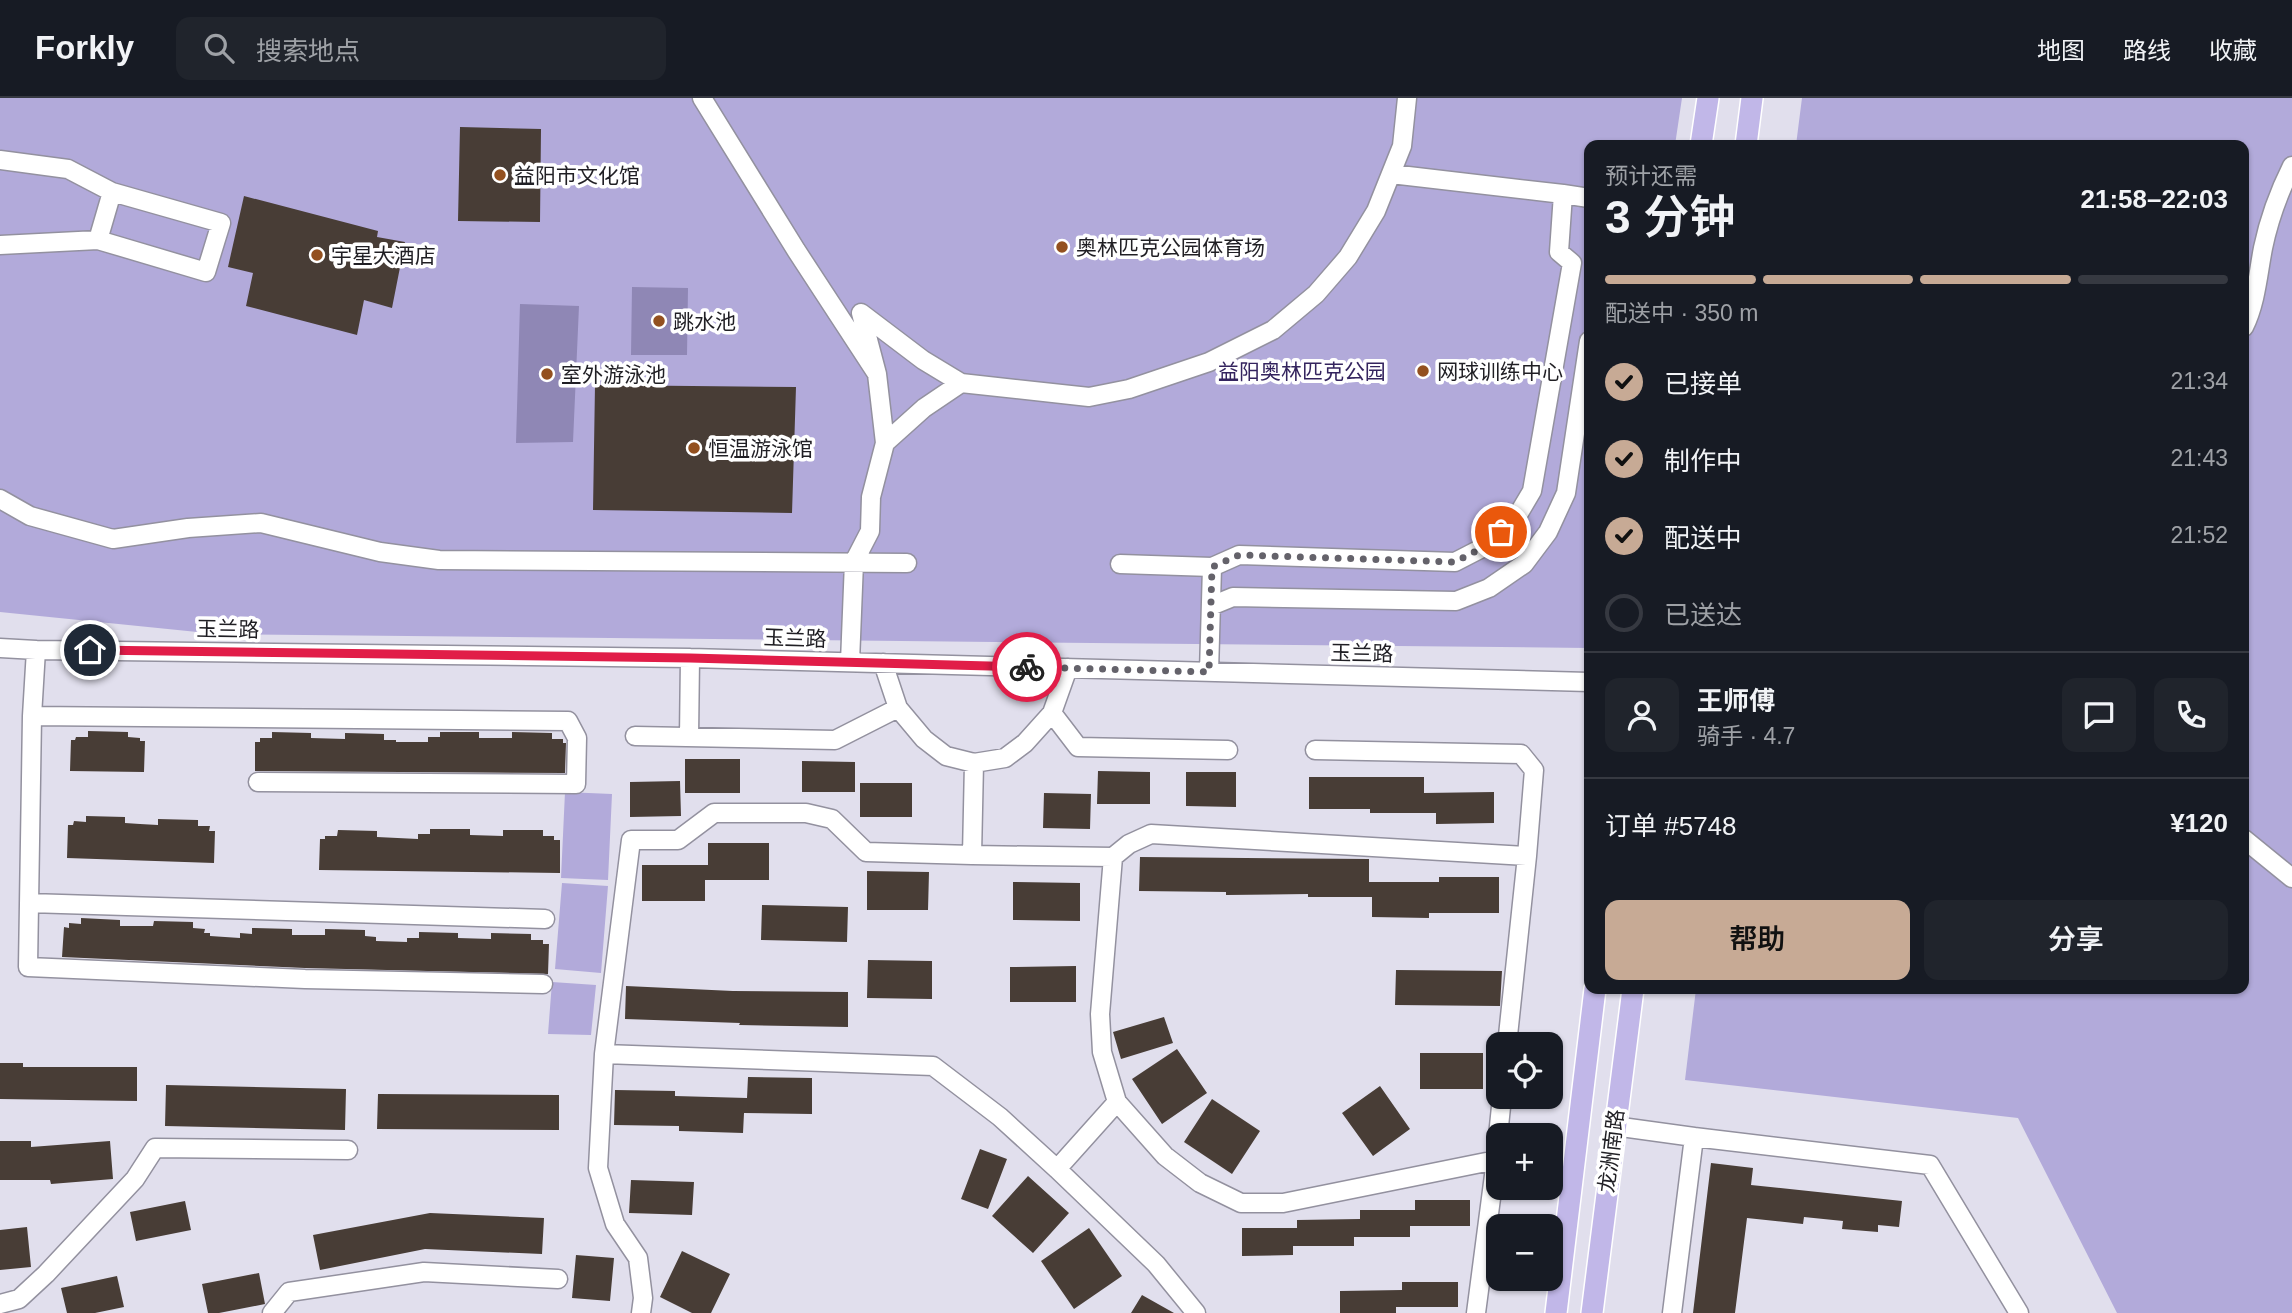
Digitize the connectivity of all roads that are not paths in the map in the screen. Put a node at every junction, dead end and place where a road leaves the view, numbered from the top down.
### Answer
1 (702, 98) edge
2 (1407, 98) edge
3 (1708, 98) edge
4 (1752, 98) edge
5 (1702, 140) edge
6 (1747, 140) edge
7 (0, 160) edge
8 (2292, 166) edge
9 (1391, 174) junction
10 (112, 192) junction
11 (1563, 194) junction
12 (1584, 197) edge
13 (97, 240) junction
14 (0, 245) edge
15 (1580, 265) edge
16 (2249, 315) edge
17 (877, 374) junction
18 (1584, 374) edge
19 (961, 383) junction
20 (885, 443) junction
21 (0, 499) edge
22 (854, 562) junction
23 (907, 563) dead end
24 (1120, 564) dead end
25 (1212, 567) junction
26 (1211, 606) junction
27 (0, 648) edge
28 (36, 650) junction
29 (690, 658) junction
30 (850, 663) junction
31 (883, 663) junction
32 (1068, 668) junction
33 (1209, 672) junction
34 (1584, 682) edge
35 (898, 708) junction
36 (1052, 713) junction
37 (32, 716) junction
38 (635, 736) dead end
39 (689, 737) junction
40 (1228, 750) dead end
41 (1315, 750) dead end
42 (974, 763) junction
43 (258, 782) dead end
44 (2249, 843) edge
45 (972, 855) junction
46 (1527, 856) junction
47 (1113, 857) junction
48 (2292, 878) edge
49 (29, 902) junction
50 (545, 919) dead end
51 (543, 984) dead end
52 (1594, 994) edge
53 (1632, 994) edge
54 (1508, 1032) edge
55 (604, 1054) junction
56 (1117, 1102) junction
57 (1614, 1126) junction
58 (1694, 1137) junction
59 (348, 1150) dead end
60 (1486, 1162) edge
61 (1057, 1169) junction
62 (1491, 1200) edge
63 (558, 1279) dead end
64 (0, 1304) edge
65 (272, 1313) edge
66 (641, 1313) edge
67 (1196, 1313) edge
68 (1476, 1313) edge
69 (1556, 1313) edge
70 (1592, 1313) edge
71 (1672, 1313) edge
72 (2019, 1313) edge

1 - 17 street
2 - 9 street
3 - 5 main road
4 - 6 main road
7 - 10 street
8 - 16 street
9 - 11 street
9 - 19 street
10 - 13 street
10 - 13 street
11 - 12 street
11 - 15 street
13 - 14 street
15 - 25 street
17 - 19 street
17 - 20 street
18 - 26 street
19 - 20 street
20 - 22 street
21 - 22 street
22 - 23 street
22 - 30 street
24 - 25 street
25 - 26 street
26 - 33 street
27 - 28 street, 玉兰路
28 - 29 street, 玉兰路
28 - 37 street
29 - 30 street, 玉兰路
29 - 39 street
30 - 31 street, 玉兰路
31 - 32 street, 玉兰路
31 - 35 street
32 - 33 street, 玉兰路
32 - 36 street
33 - 34 street, 玉兰路
35 - 39 street
35 - 42 street
36 - 40 street
36 - 42 street
37 - 43 street
37 - 49 street
38 - 39 street
41 - 46 street
42 - 45 street
44 - 48 street
45 - 47 street
45 - 55 street
46 - 47 street
46 - 54 street
47 - 56 street
49 - 50 street
49 - 51 street
52 - 69 main road, 龙洲南路
53 - 57 main road, 龙洲南路
55 - 61 street
55 - 66 street
56 - 60 street
56 - 61 street
57 - 58 street
57 - 70 main road, 龙洲南路
58 - 71 street
58 - 72 street
59 - 64 street
61 - 67 street
62 - 68 street
63 - 65 street

